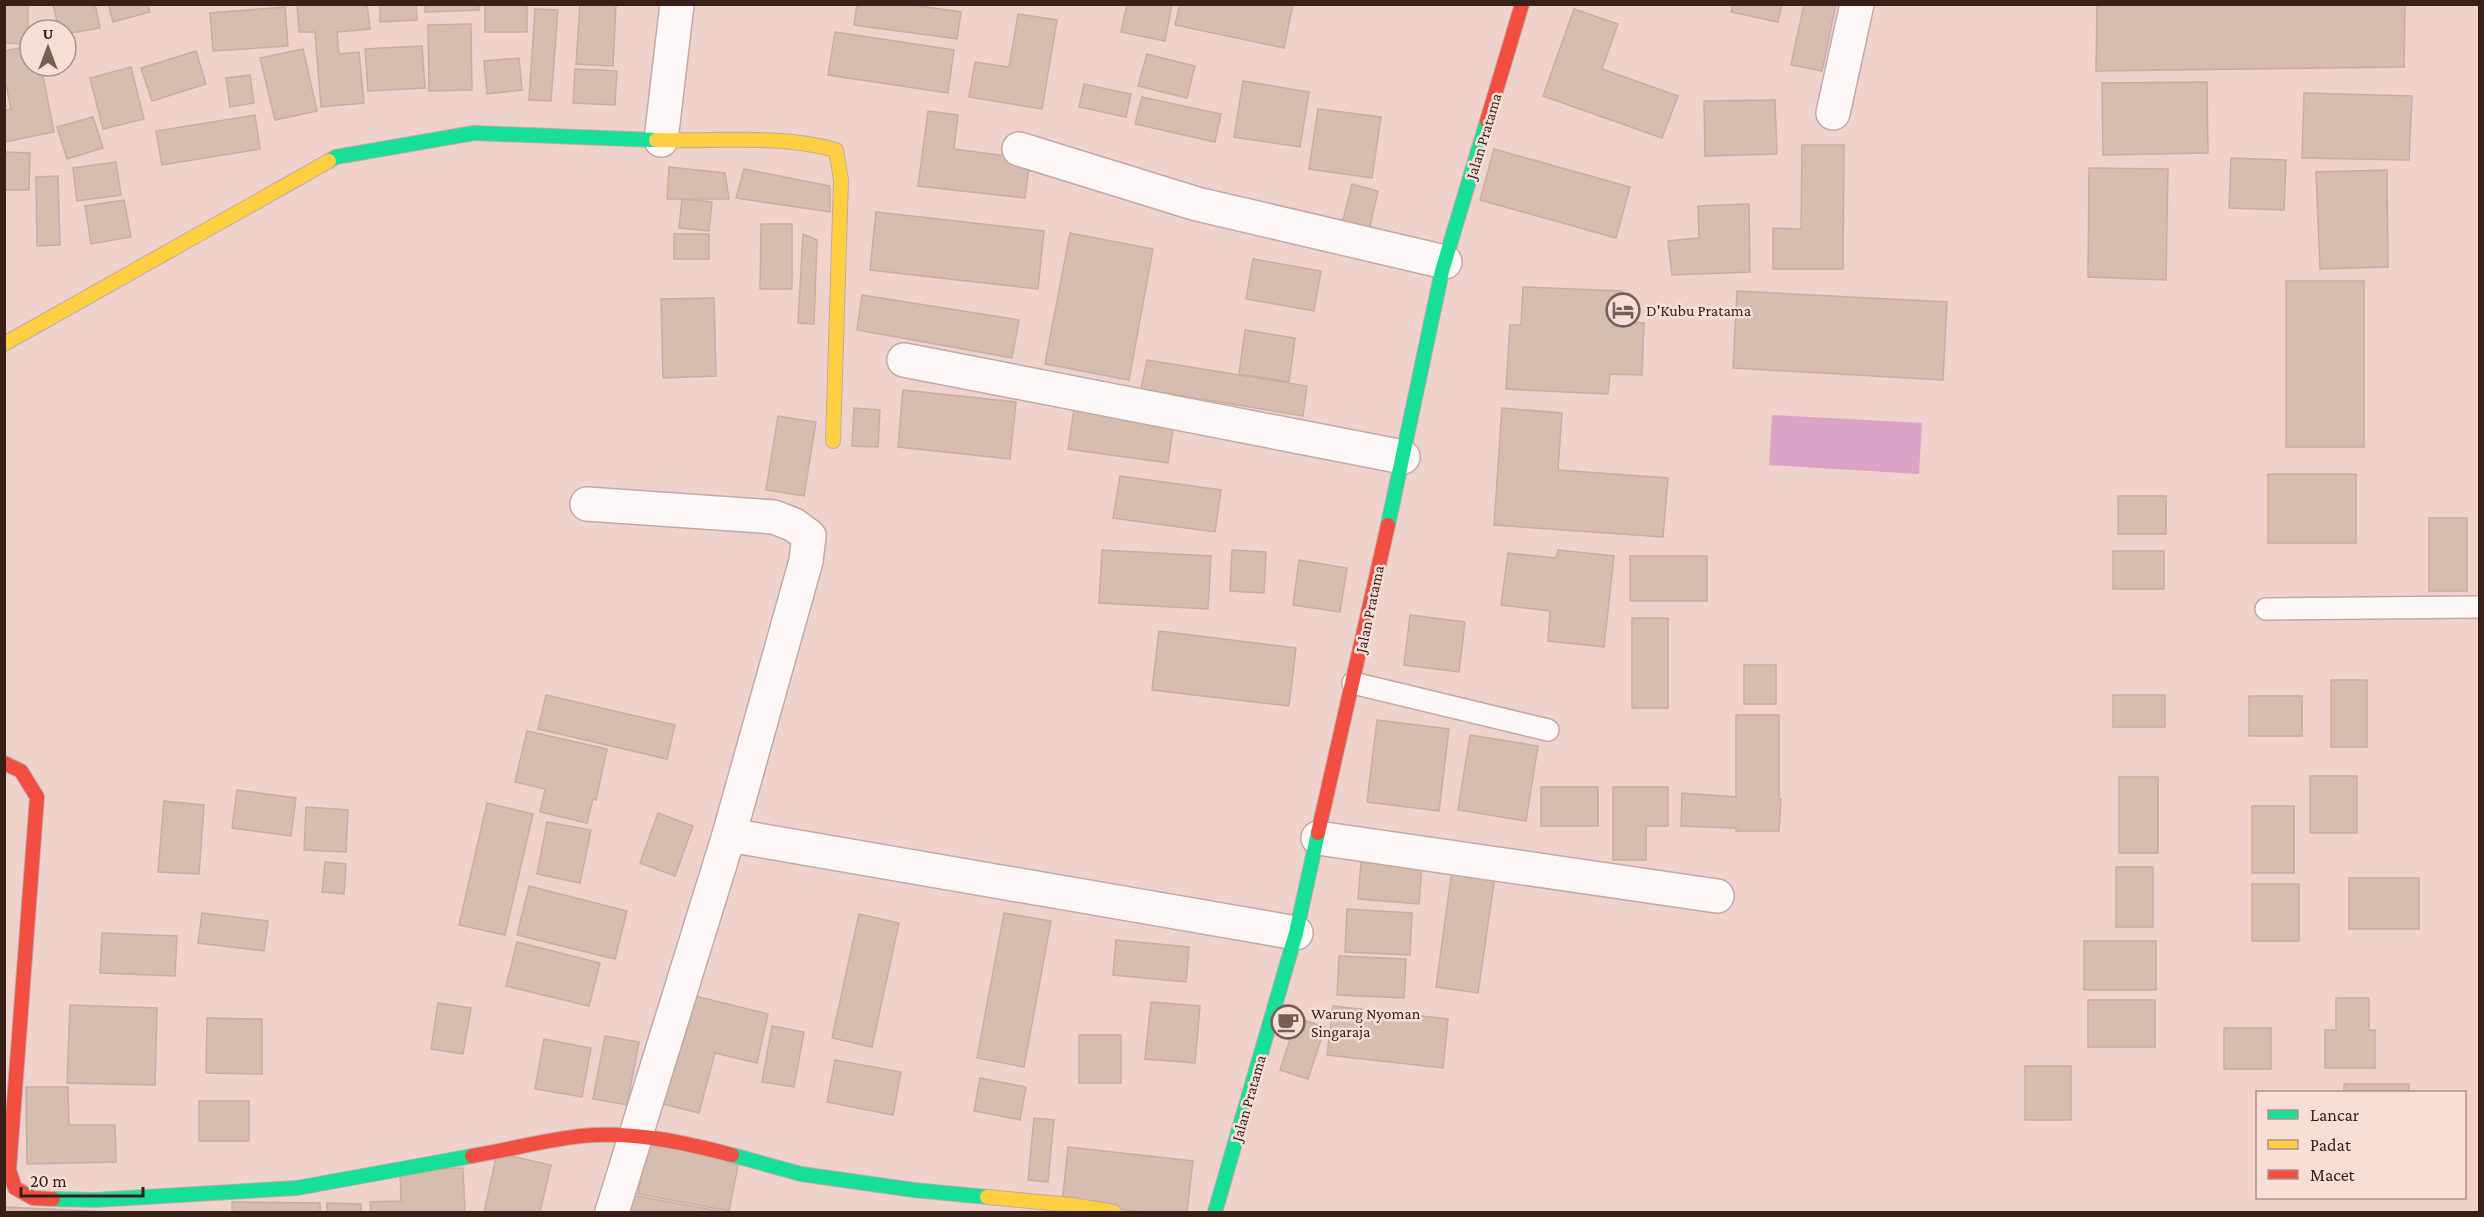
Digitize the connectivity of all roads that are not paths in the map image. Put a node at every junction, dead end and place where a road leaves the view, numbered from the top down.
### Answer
1 (677, 4) edge
2 (1522, 4) edge
3 (1857, 4) edge
4 (1833, 113) dead end
5 (661, 140) junction
6 (1019, 149) dead end
7 (1445, 262) junction
8 (4, 344) edge
9 (904, 360) dead end
10 (833, 441) dead end
11 (1403, 457) junction
12 (587, 504) dead end
13 (2480, 607) edge
14 (2266, 609) dead end
15 (1353, 683) junction
16 (1548, 730) dead end
17 (4, 763) edge
18 (729, 835) junction
19 (1318, 838) junction
20 (1718, 896) dead end
21 (1296, 933) junction
22 (635, 1136) junction
23 (612, 1212) edge
24 (1114, 1212) edge
25 (1215, 1212) edge

1 - 5 street
2 - 7 street, Jalan Pratama
3 - 4 street
5 - 8 street
5 - 10 street
6 - 7 street
7 - 11 street, Jalan Pratama
9 - 11 street
11 - 15 street, Jalan Pratama
12 - 18 street
13 - 14 lane
15 - 16 lane
15 - 19 street, Jalan Pratama
17 - 22 street
18 - 21 street
18 - 22 street
19 - 20 street
19 - 21 street, Jalan Pratama
21 - 25 street, Jalan Pratama
22 - 23 street
22 - 24 street

